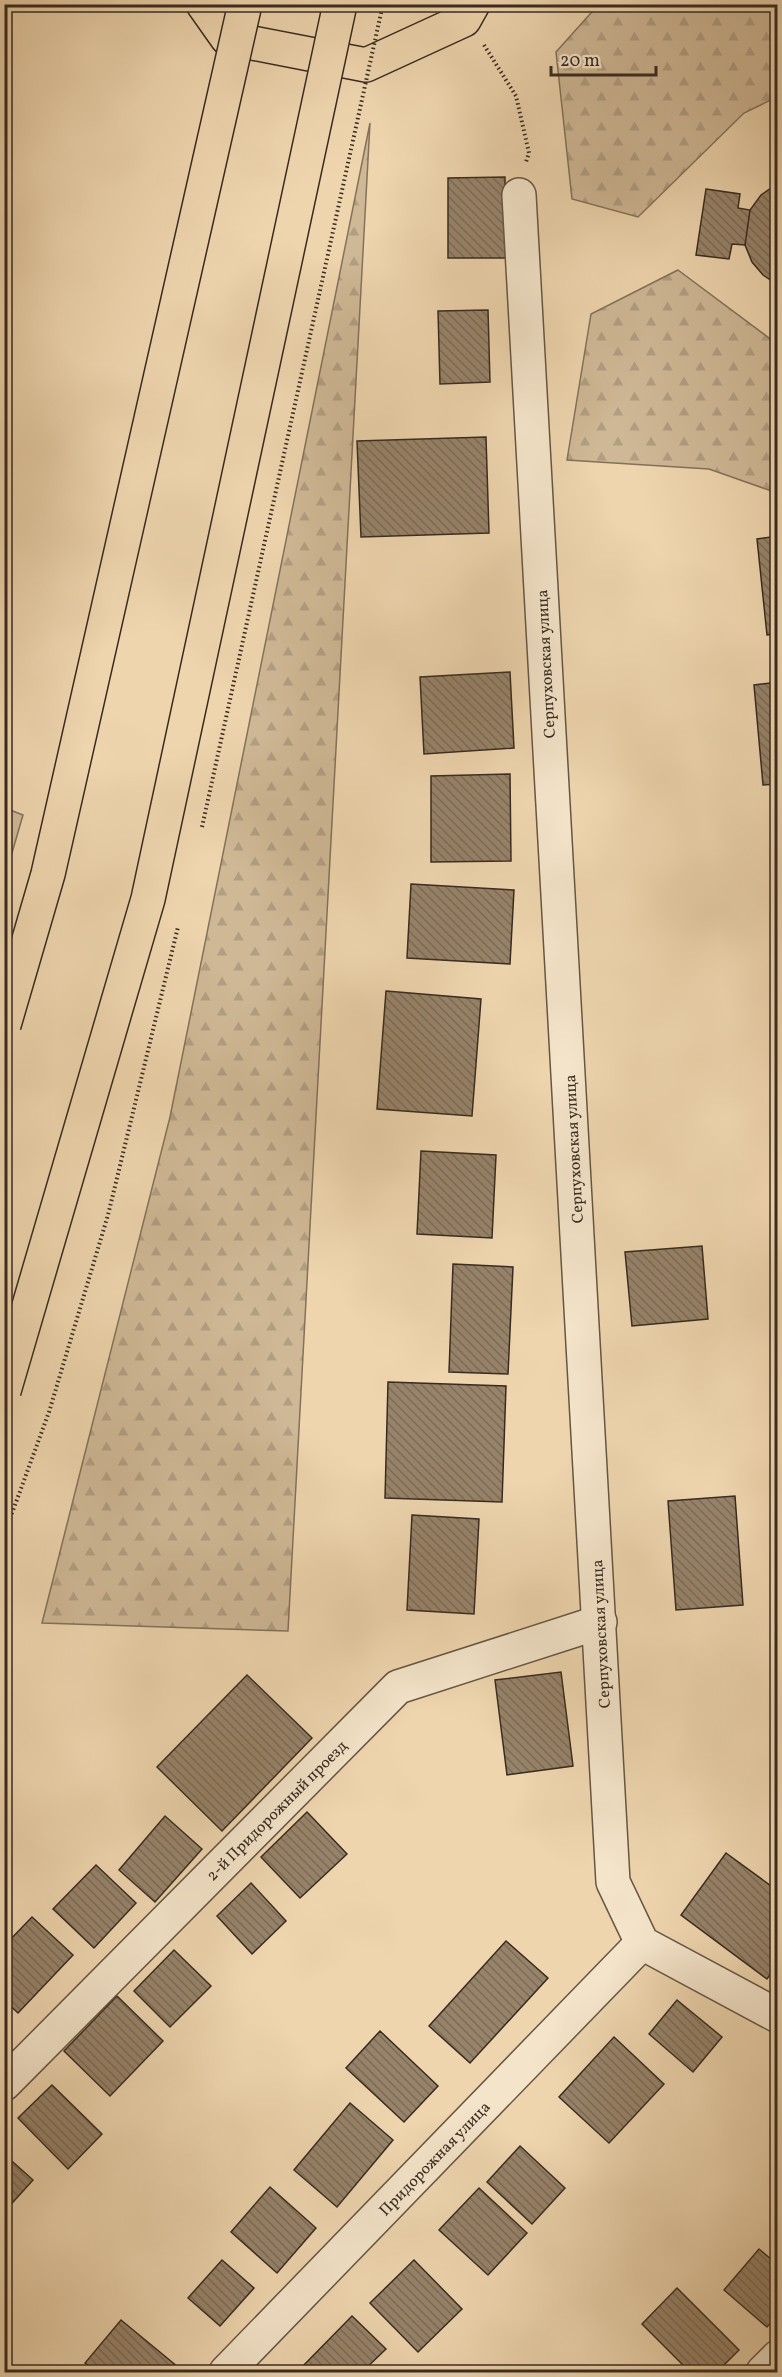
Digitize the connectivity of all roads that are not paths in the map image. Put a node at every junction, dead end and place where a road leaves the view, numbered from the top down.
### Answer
1 (203, 4) edge
2 (245, 4) edge
3 (340, 4) edge
4 (473, 4) edge
5 (519, 195) road end
6 (4, 1025) edge
7 (4, 1391) edge
8 (600, 1622) junction
9 (642, 1943) junction
10 (777, 2016) edge
11 (4, 2084) edge
12 (777, 2357) edge
13 (226, 2373) edge
14 (763, 2373) edge

1 - 4 main road
2 - 6 main road, bridge
3 - 7 main road, bridge
5 - 8 street, Серпуховская улица
8 - 9 street, Серпуховская улица
8 - 11 street, 2-й Придорожный проезд
9 - 10 street
9 - 13 street, Придорожная улица
12 - 14 street

